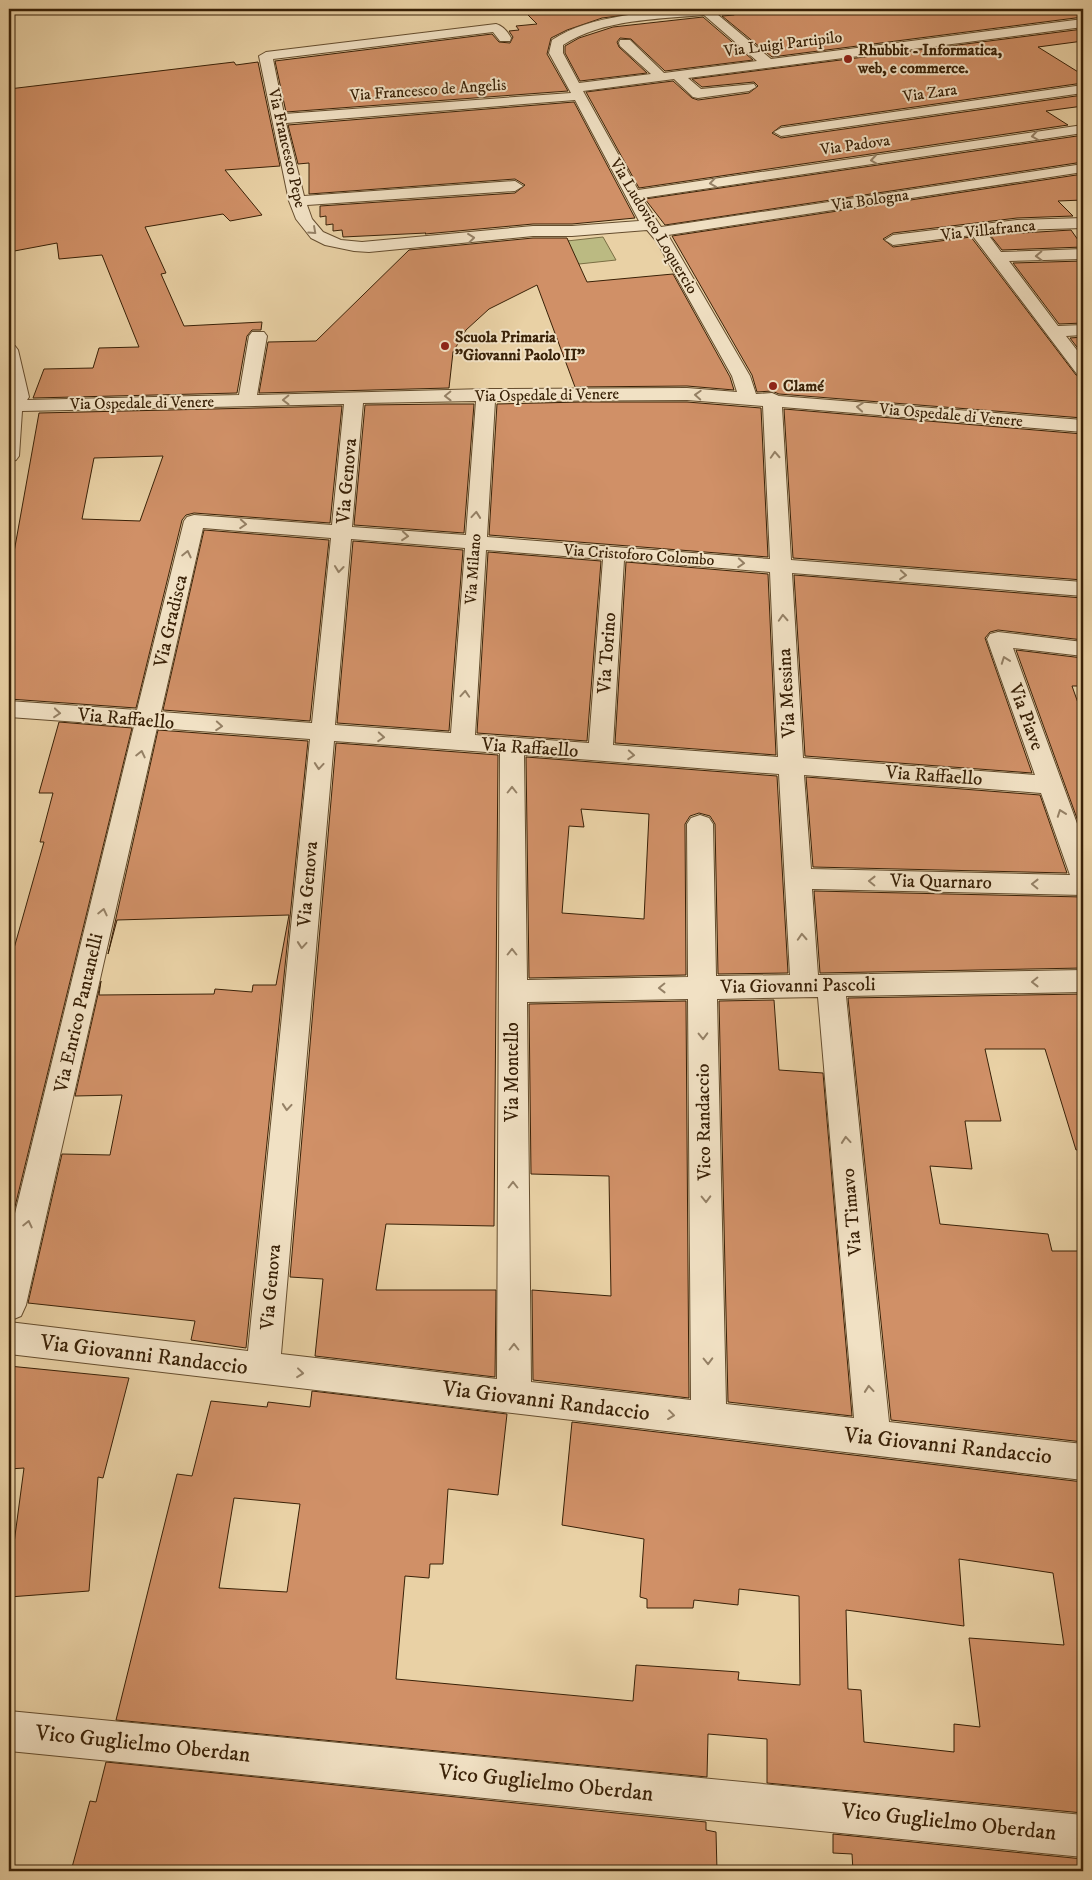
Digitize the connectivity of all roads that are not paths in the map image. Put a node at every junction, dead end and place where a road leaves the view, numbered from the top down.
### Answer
1 (734, 9) edge
2 (707, 12) junction
3 (1083, 24) edge
4 (505, 38) dead end
5 (625, 43) dead end
6 (769, 64) junction
7 (677, 76) junction
8 (662, 78) junction
9 (749, 87) dead end
10 (1083, 89) edge
11 (577, 92) junction
12 (279, 119) junction
13 (1083, 129) edge
14 (781, 132) dead end
15 (1083, 168) edge
16 (515, 186) dead end
17 (633, 195) junction
18 (297, 201) junction
19 (1083, 222) edge
20 (653, 228) junction
21 (976, 230) junction
22 (893, 240) dead end
23 (1083, 254) edge
24 (996, 257) junction
25 (1083, 330) edge
26 (1053, 331) junction
27 (258, 336) dead end
28 (9, 350) edge
29 (1083, 370) edge
30 (486, 395) junction
31 (748, 397) junction
32 (354, 398) junction
33 (772, 399) junction
34 (247, 401) junction
35 (10, 406) edge
36 (1083, 428) edge
37 (10, 448) edge
38 (194, 521) joint
39 (343, 531) junction
40 (474, 542) junction
41 (614, 553) junction
42 (780, 566) junction
43 (1083, 590) edge
44 (1083, 649) edge
45 (9, 709) edge
46 (149, 721) junction
47 (322, 733) junction
48 (462, 743) junction
49 (512, 747) junction
50 (600, 753) junction
51 (791, 765) junction
52 (1051, 785) junction
53 (700, 824) dead end
54 (1083, 875) edge
55 (799, 879) junction
56 (1083, 885) edge
57 (1083, 981) edge
58 (818, 986) junction
59 (702, 988) junction
60 (512, 991) junction
61 (9, 1305) edge
62 (9, 1338) edge
63 (263, 1369) junction
64 (514, 1396) junction
65 (709, 1420) junction
66 (873, 1438) junction
67 (1083, 1462) edge
68 (9, 1731) edge
69 (1083, 1836) edge

1 - 2 street
2 - 6 street
2 - 11 street, Via Ludovico Loquercio
3 - 6 street, Via Luigi Partipilo
4 - 12 street, Via Francesco Pepe
5 - 8 street
6 - 7 street, Via Luigi Partipilo
7 - 8 street, Via Luigi Partipilo
7 - 9 street
8 - 11 street, Via Luigi Partipilo
10 - 14 street, Via Zara
11 - 12 street, Via Francesco de Angelis
11 - 17 street, Via Ludovico Loquercio
12 - 18 street, Via Francesco Pepe
13 -> 17 street, Via Padova
15 - 20 street, Via Bologna
16 - 18 street
17 - 20 street, Via Ludovico Loquercio
18 -> 20 street, Via Francesco Pepe
19 - 21 street, Via Villafranca
20 - 31 street, Via Ludovico Loquercio
21 - 22 street, Via Villafranca
21 - 24 street
23 -> 24 street
24 - 26 street
25 - 26 street
26 - 29 street
27 - 34 street
28 - 35 street
31 -> 30 street, Via Ospedale di Venere
30 -> 32 street, Via Ospedale di Venere
40 -> 30 street, Via Milano
31 - 33 street, Via Ospedale di Venere
32 -> 34 street, Via Ospedale di Venere
32 - 39 street, Via Genova
36 -> 33 street, Via Ospedale di Venere
42 -> 33 street, Via Messina
34 - 35 street, Via Ospedale di Venere
35 - 37 street
38 -> 39 street, Via Cristoforo Colombo
46 -> 38 street, Via Gradisca
39 -> 40 street, Via Cristoforo Colombo
39 -> 47 street, Via Genova
40 - 41 street, Via Cristoforo Colombo
48 -> 40 street, Via Milano
41 -> 42 street, Via Cristoforo Colombo
41 - 50 street, Via Torino
42 -> 43 street, Via Cristoforo Colombo
51 -> 42 street, Via Messina
52 -> 44 street, Via Piave
45 -> 46 street, Via Raffaello
46 -> 47 street, Via Raffaello
61 -> 46 street, Via Enrico Pantanelli
47 -> 48 street, Via Raffaello
47 -> 63 street, Via Genova
48 - 49 street, Via Raffaello
49 - 50 street, Via Raffaello
60 -> 49 street, Via Montello
50 -> 51 street, Via Raffaello
51 - 52 street, Via Raffaello
51 - 55 street, Via Messina
54 -> 52 street, Via Piave
53 - 59 street, Vico Randaccio
56 -> 55 street, Via Quarnaro
58 -> 55 street, Via Messina
57 -> 58 street, Via Giovanni Pascoli
58 - 59 street, Via Giovanni Pascoli
66 -> 58 street, Via Timavo
59 -> 60 street, Via Giovanni Pascoli
59 -> 65 street, Vico Randaccio
64 -> 60 street, Via Montello
62 - 63 street, Via Giovanni Randaccio
63 -> 64 street, Via Giovanni Randaccio
64 -> 65 street, Via Giovanni Randaccio
65 - 66 street, Via Giovanni Randaccio
66 - 67 street, Via Giovanni Randaccio
68 - 69 street, Vico Guglielmo Oberdan

